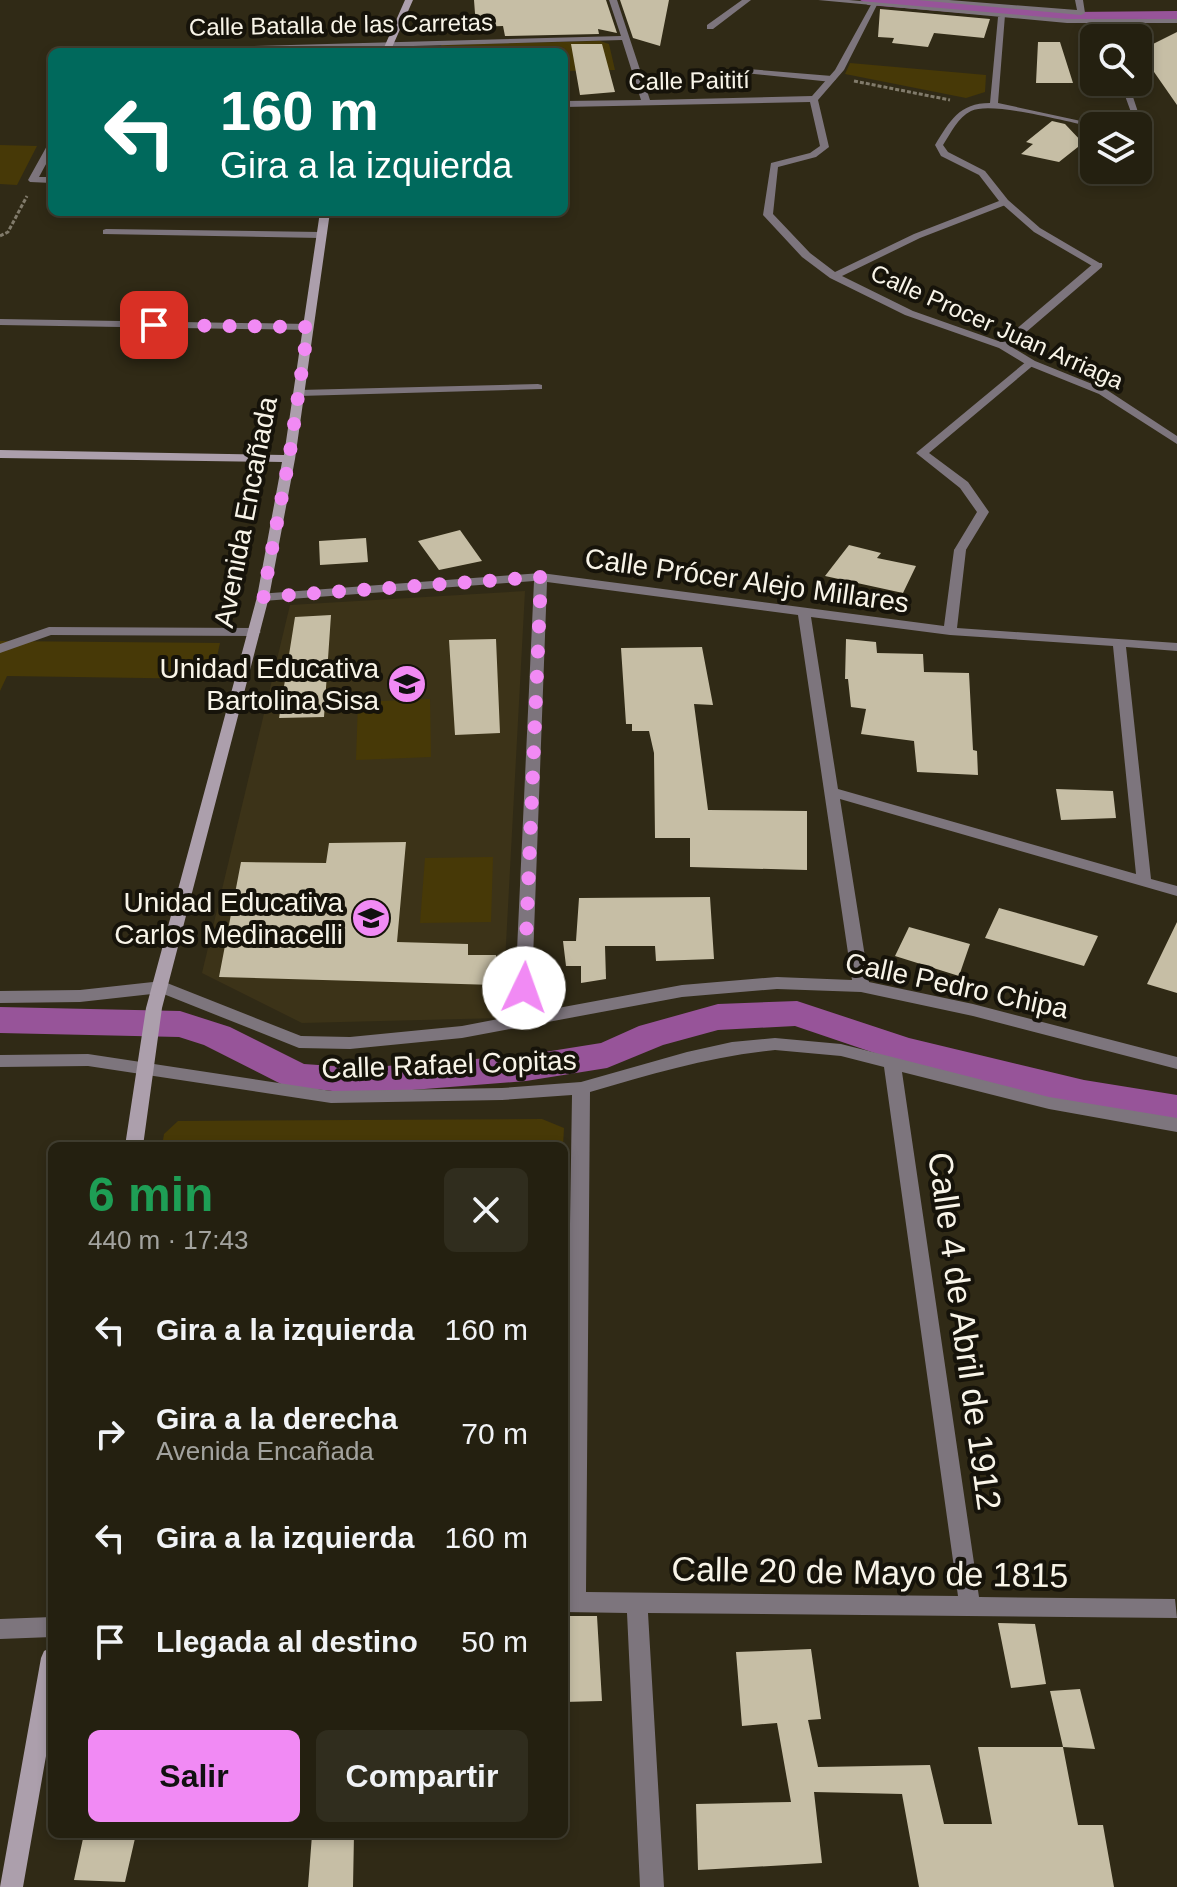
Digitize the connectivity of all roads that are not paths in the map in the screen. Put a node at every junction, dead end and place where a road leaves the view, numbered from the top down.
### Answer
1 (409, 0) edge
2 (613, 0) edge
3 (747, 0) edge
4 (822, 0) edge
5 (921, 0) edge
6 (1079, 0) edge
7 (875, 5) junction
8 (1002, 17) junction
9 (1177, 21) edge
10 (1103, 22) joint
11 (710, 27) dead end
12 (625, 38) junction
13 (388, 48) edge
14 (748, 71) dead end
15 (833, 78) junction
16 (814, 99) junction
17 (646, 102) junction
18 (568, 104) edge
19 (994, 105) junction
20 (1080, 122) edge
21 (48, 152) edge
22 (48, 180) edge
23 (1005, 202) junction
24 (324, 216) edge
25 (106, 232) dead end
26 (320, 235) junction
27 (834, 276) junction
28 (0, 322) edge
29 (308, 327) junction
30 (1003, 346) junction
31 (1031, 363) junction
32 (538, 387) dead end
33 (299, 393) junction
34 (1177, 441) edge
35 (0, 454) edge
36 (289, 459) junction
37 (541, 577) junction
38 (263, 597) junction
39 (804, 613) junction
40 (950, 631) junction
41 (254, 632) junction
42 (1119, 644) junction
43 (1177, 647) edge
44 (0, 649) edge
45 (835, 793) junction
46 (1144, 881) junction
47 (1177, 891) edge
48 (861, 986) junction
49 (162, 987) junction
50 (0, 997) edge
51 (522, 1020) junction
52 (0, 1061) edge
53 (1177, 1063) edge
54 (892, 1065) junction
55 (146, 1070) junction
56 (581, 1088) junction
57 (1177, 1125) edge
58 (135, 1142) edge
59 (570, 1602) edge
60 (637, 1603) junction
61 (970, 1607) junction
62 (1176, 1610) edge
63 (48, 1627) edge
64 (0, 1629) edge
65 (48, 1680) edge
66 (11, 1887) edge
67 (652, 1887) edge

1 - 13 main road
2 - 12 street
3 - 11 street
4 - 7 street
5 - 6 street
7 - 8 street
7 - 15 street
8 - 10 street
8 - 19 street
9 - 10 street
12 - 13 street, Calle Batalla de las Carretas
12 - 17 street
14 - 15 street
15 - 16 street
16 - 17 street, Calle Paitití
16 - 27 street, Calle Procer Juan Arriaga
17 - 18 street, Calle Paitití
19 - 20 street
19 - 23 street
21 - 22 street
23 - 27 street
23 - 30 street
24 - 26 main road, Avenida Encañada
25 - 26 street
26 - 29 main road, Avenida Encañada
27 - 30 street, Calle Procer Juan Arriaga
28 - 29 street
29 - 33 main road, Avenida Encañada
30 - 31 street, Calle Procer Juan Arriaga
31 - 34 street, Calle Procer Juan Arriaga
31 - 40 street
32 - 33 street
33 - 36 main road, Avenida Encañada
35 - 36 main road
36 - 38 main road, Avenida Encañada
37 - 38 street, Calle Prócer Alejo Millares
37 - 39 street, Calle Prócer Alejo Millares
37 - 51 street
38 - 41 main road, Avenida Encañada
39 - 40 street, Calle Prócer Alejo Millares
39 - 45 street
40 - 42 street, Calle Prócer Alejo Millares
41 - 44 street
41 - 49 main road, Avenida Encañada
42 - 43 street, Calle Prócer Alejo Millares
42 - 46 street
45 - 46 street
45 - 48 street
46 - 47 street
48 - 51 street, Calle Pedro Chipa
48 - 53 street, Calle Pedro Chipa
49 - 50 street
49 - 51 street, Calle Pedro Chipa
49 - 55 main road, Avenida Encañada
52 - 55 street, Calle Rafael Copitas
54 - 56 street, Calle Rafael Copitas
54 - 57 street, Calle Rafael Copitas
54 - 61 street, Calle 4 de Abril de 1912
55 - 56 street, Calle Rafael Copitas
55 - 58 main road, Avenida Encañada
56 - 59 street
59 - 60 street, Calle 20 de Mayo de 1815
60 - 61 street, Calle 20 de Mayo de 1815
60 - 67 street
61 - 62 street, Calle 20 de Mayo de 1815
63 - 64 street
65 - 66 main road

